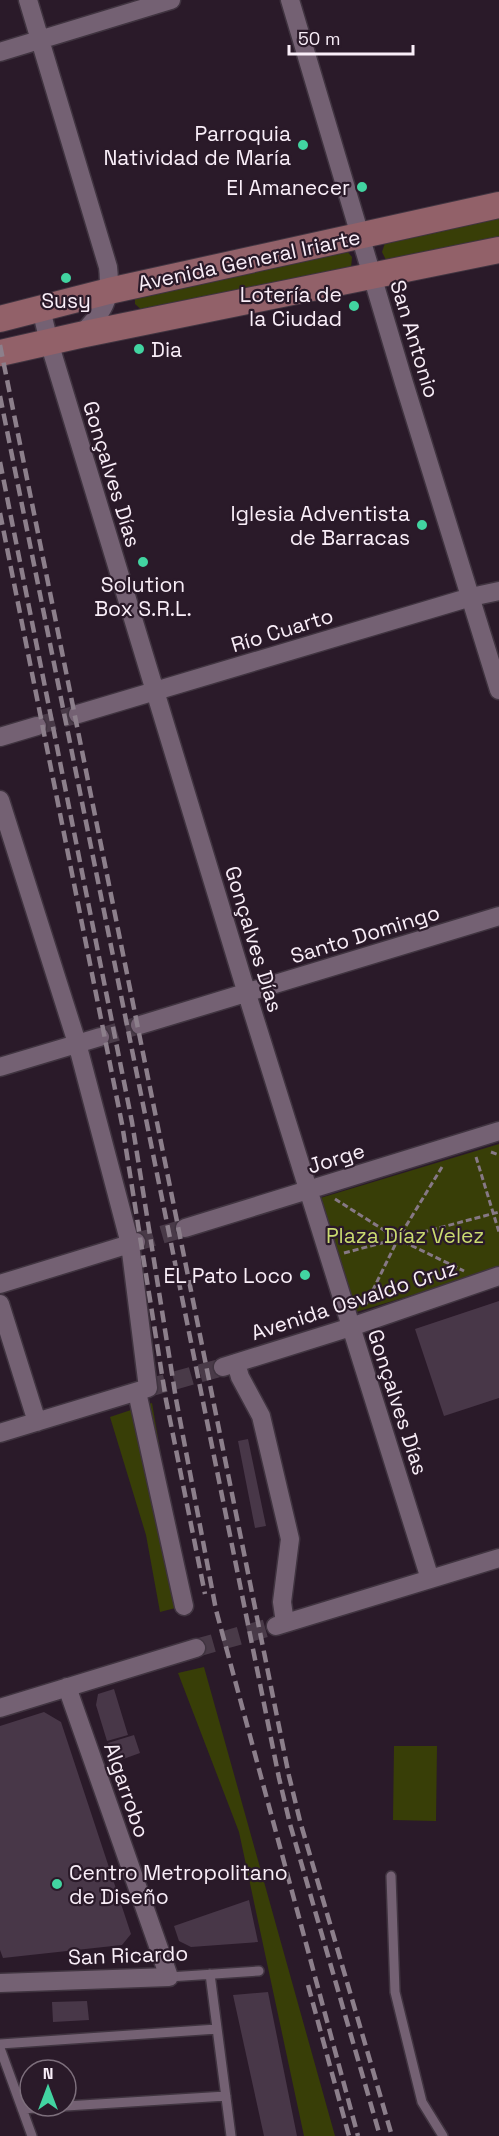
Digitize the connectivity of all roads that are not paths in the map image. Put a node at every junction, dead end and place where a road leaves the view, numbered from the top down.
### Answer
1 (28, 0) edge
2 (171, 0) edge
3 (290, 0) edge
4 (39, 39) junction
5 (0, 52) edge
6 (499, 205) edge
7 (360, 236) junction
8 (499, 250) edge
9 (373, 276) junction
10 (109, 291) junction
11 (41, 309) junction
12 (0, 319) edge
13 (80, 335) junction
14 (49, 342) junction
15 (0, 353) edge
16 (499, 591) edge
17 (471, 597) junction
18 (499, 690) edge
19 (155, 691) junction
20 (78, 714) tunnel mouth
21 (37, 726) tunnel mouth
22 (0, 737) edge
23 (0, 800) edge
24 (499, 916) edge
25 (247, 994) junction
26 (140, 1025) tunnel mouth
27 (100, 1037) tunnel mouth
28 (77, 1043) junction
29 (0, 1066) edge
30 (499, 1131) edge
31 (308, 1190) junction
32 (186, 1228) tunnel mouth
33 (133, 1243) junction
34 (499, 1276) edge
35 (0, 1284) edge
36 (0, 1304) edge
37 (351, 1327) junction
38 (142, 1390) junction
39 (37, 1422) junction
40 (0, 1433) edge
41 (499, 1558) edge
42 (430, 1579) junction
43 (184, 1606) dead end
44 (196, 1648) tunnel mouth
45 (67, 1687) junction
46 (0, 1708) edge
47 (391, 1876) dead end
48 (259, 1971) dead end
49 (210, 1974) junction
50 (169, 1977) junction
51 (0, 1983) edge
52 (217, 2029) junction
53 (0, 2046) edge
54 (226, 2096) junction
55 (18, 2098) edge
56 (78, 2105) edge
57 (25, 2118) edge
58 (32, 2136) edge
59 (231, 2136) edge
60 (443, 2136) edge

1 - 4 street
2 - 4 street
3 - 7 street, San Antonio
4 - 5 street
4 - 10 street
6 - 7 main road, Avenida General Iriarte
7 - 9 street, San Antonio
7 - 10 main road, Avenida General Iriarte
8 - 9 main road, Avenida General Iriarte
9 - 13 main road, Avenida General Iriarte
9 - 17 street, San Antonio
10 - 11 main road, Avenida General Iriarte
10 - 13 street
11 - 12 main road, Avenida General Iriarte
11 - 14 street, Gonçalves Días
13 - 14 main road, Avenida General Iriarte
14 - 15 main road, Avenida General Iriarte
14 - 19 street, Gonçalves Días
16 - 17 street, Río Cuarto
17 - 18 street, San Antonio
17 - 19 street, Río Cuarto
19 - 20 street, Río Cuarto
19 - 25 street, Gonçalves Días
21 - 22 street
23 - 28 street
24 - 25 street, Santo Domingo
25 - 26 street, Santo Domingo
25 - 31 street, Gonçalves Días
27 - 28 street
28 - 29 street
28 - 33 street
30 - 31 street, Jorge
31 - 32 street, Jorge
31 - 37 street, Gonçalves Días
33 - 35 street
33 - 38 street
34 - 37 street, Avenida Osvaldo Cruz
36 - 39 street
37 - 42 street, Gonçalves Días
37 - 42 street, Avenida Osvaldo Cruz
38 - 39 street
38 - 43 street
39 - 40 street
41 - 42 street
44 - 45 street
45 - 46 street
45 - 50 street, Algarrobo
47 - 60 lane
48 - 49 lane, San Ricardo
49 - 50 lane, San Ricardo
49 - 52 lane
50 - 51 street, San Ricardo
52 - 53 lane
52 - 54 lane
53 - 55 lane
54 - 56 lane
54 - 59 lane
57 - 58 lane

